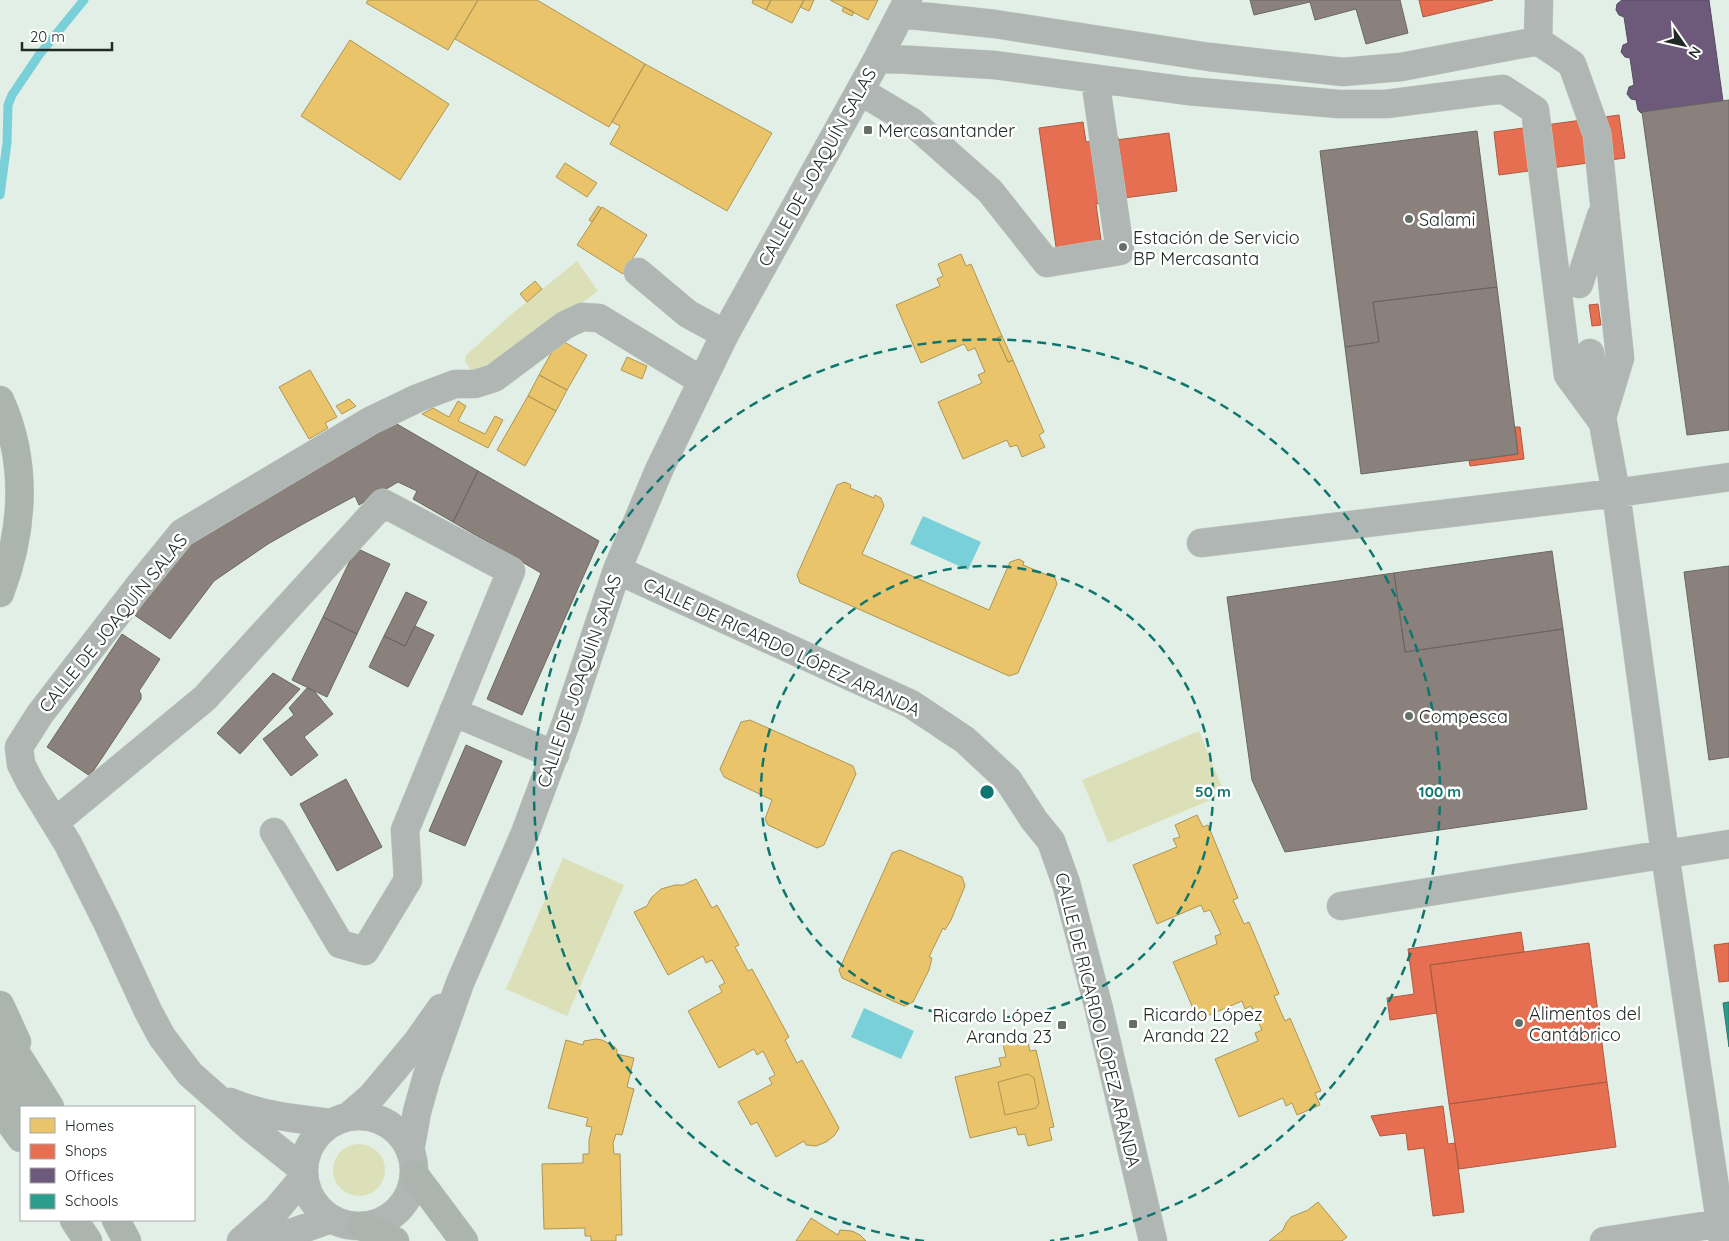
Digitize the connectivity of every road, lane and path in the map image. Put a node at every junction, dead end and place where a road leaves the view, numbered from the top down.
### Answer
1 (1539, 0) edge
2 (904, 7) edge
3 (1538, 41) junction
4 (878, 58) junction
5 (1095, 79) junction
6 (860, 92) junction
7 (1604, 206) junction
8 (1549, 214) junction
9 (638, 272) dead end
10 (725, 334) junction
11 (1590, 353) dead end
12 (702, 381) junction
13 (0, 400) edge
14 (1601, 420) junction
15 (1729, 477) edge
16 (1616, 493) junction
17 (1201, 543) dead end
18 (617, 570) junction
19 (0, 593) edge
20 (453, 712) junction
21 (555, 755) junction
22 (55, 822) junction
23 (274, 832) dead end
24 (1729, 844) edge
25 (1665, 854) junction
26 (1341, 906) dead end
27 (460, 983) junction
28 (0, 1005) edge
29 (0, 1028) edge
30 (0, 1067) edge
31 (33, 1080) junction
32 (215, 1095) junction
33 (21, 1106) edge
34 (49, 1106) edge
35 (0, 1109) edge
36 (340, 1120) junction
37 (20, 1137) edge
38 (412, 1163) junction
39 (304, 1174) junction
40 (331, 1219) junction
41 (75, 1221) edge
42 (79, 1221) edge
43 (361, 1226) junction
44 (1724, 1229) edge
45 (88, 1241) edge
46 (241, 1241) edge
47 (268, 1241) edge
48 (395, 1241) edge
49 (464, 1241) edge
50 (1153, 1241) edge
51 (1604, 1241) edge

1 - 3 street
2 - 3 street
2 - 4 street, CALLE DE JOAQUÍN SALAS
3 - 7 street
4 - 5 street
4 - 6 street, CALLE DE JOAQUÍN SALAS
5 - 6 street
5 - 8 street
6 - 10 street, CALLE DE JOAQUÍN SALAS
7 - 8 street
7 - 14 street
8 - 14 street
9 - 10 street
10 - 12 street, CALLE DE JOAQUÍN SALAS
11 - 14 street
12 - 18 street, CALLE DE JOAQUÍN SALAS
12 - 22 street, CALLE DE JOAQUÍN SALAS
13 - 19 highway
14 - 16 street
15 - 16 street
16 - 17 street
16 - 25 street
18 - 21 street, CALLE DE JOAQUÍN SALAS
18 - 50 street, CALLE DE RICARDO LÓPEZ ARANDA
20 - 21 street
20 - 22 street
20 - 23 street
21 - 27 street, CALLE DE JOAQUÍN SALAS
22 - 32 street, CALLE DE JOAQUÍN SALAS
24 - 25 street
25 - 26 street
25 - 44 street
27 - 36 street, CALLE DE JOAQUÍN SALAS
27 - 38 street, CALLE DE JOAQUÍN SALAS
28 - 31 highway
29 - 31 highway
30 - 33 highway
31 - 34 highway
32 - 36 street, CALLE DE JOAQUÍN SALAS
32 - 39 street, CALLE DE JOAQUÍN SALAS
35 - 37 highway
36 - 38 street
36 - 39 street
38 - 43 street
38 - 49 highway
39 - 40 street
39 - 46 street
40 - 43 street
40 - 47 street
41 - 45 highway
42 - 45 highway
43 - 48 highway
44 - 51 street

